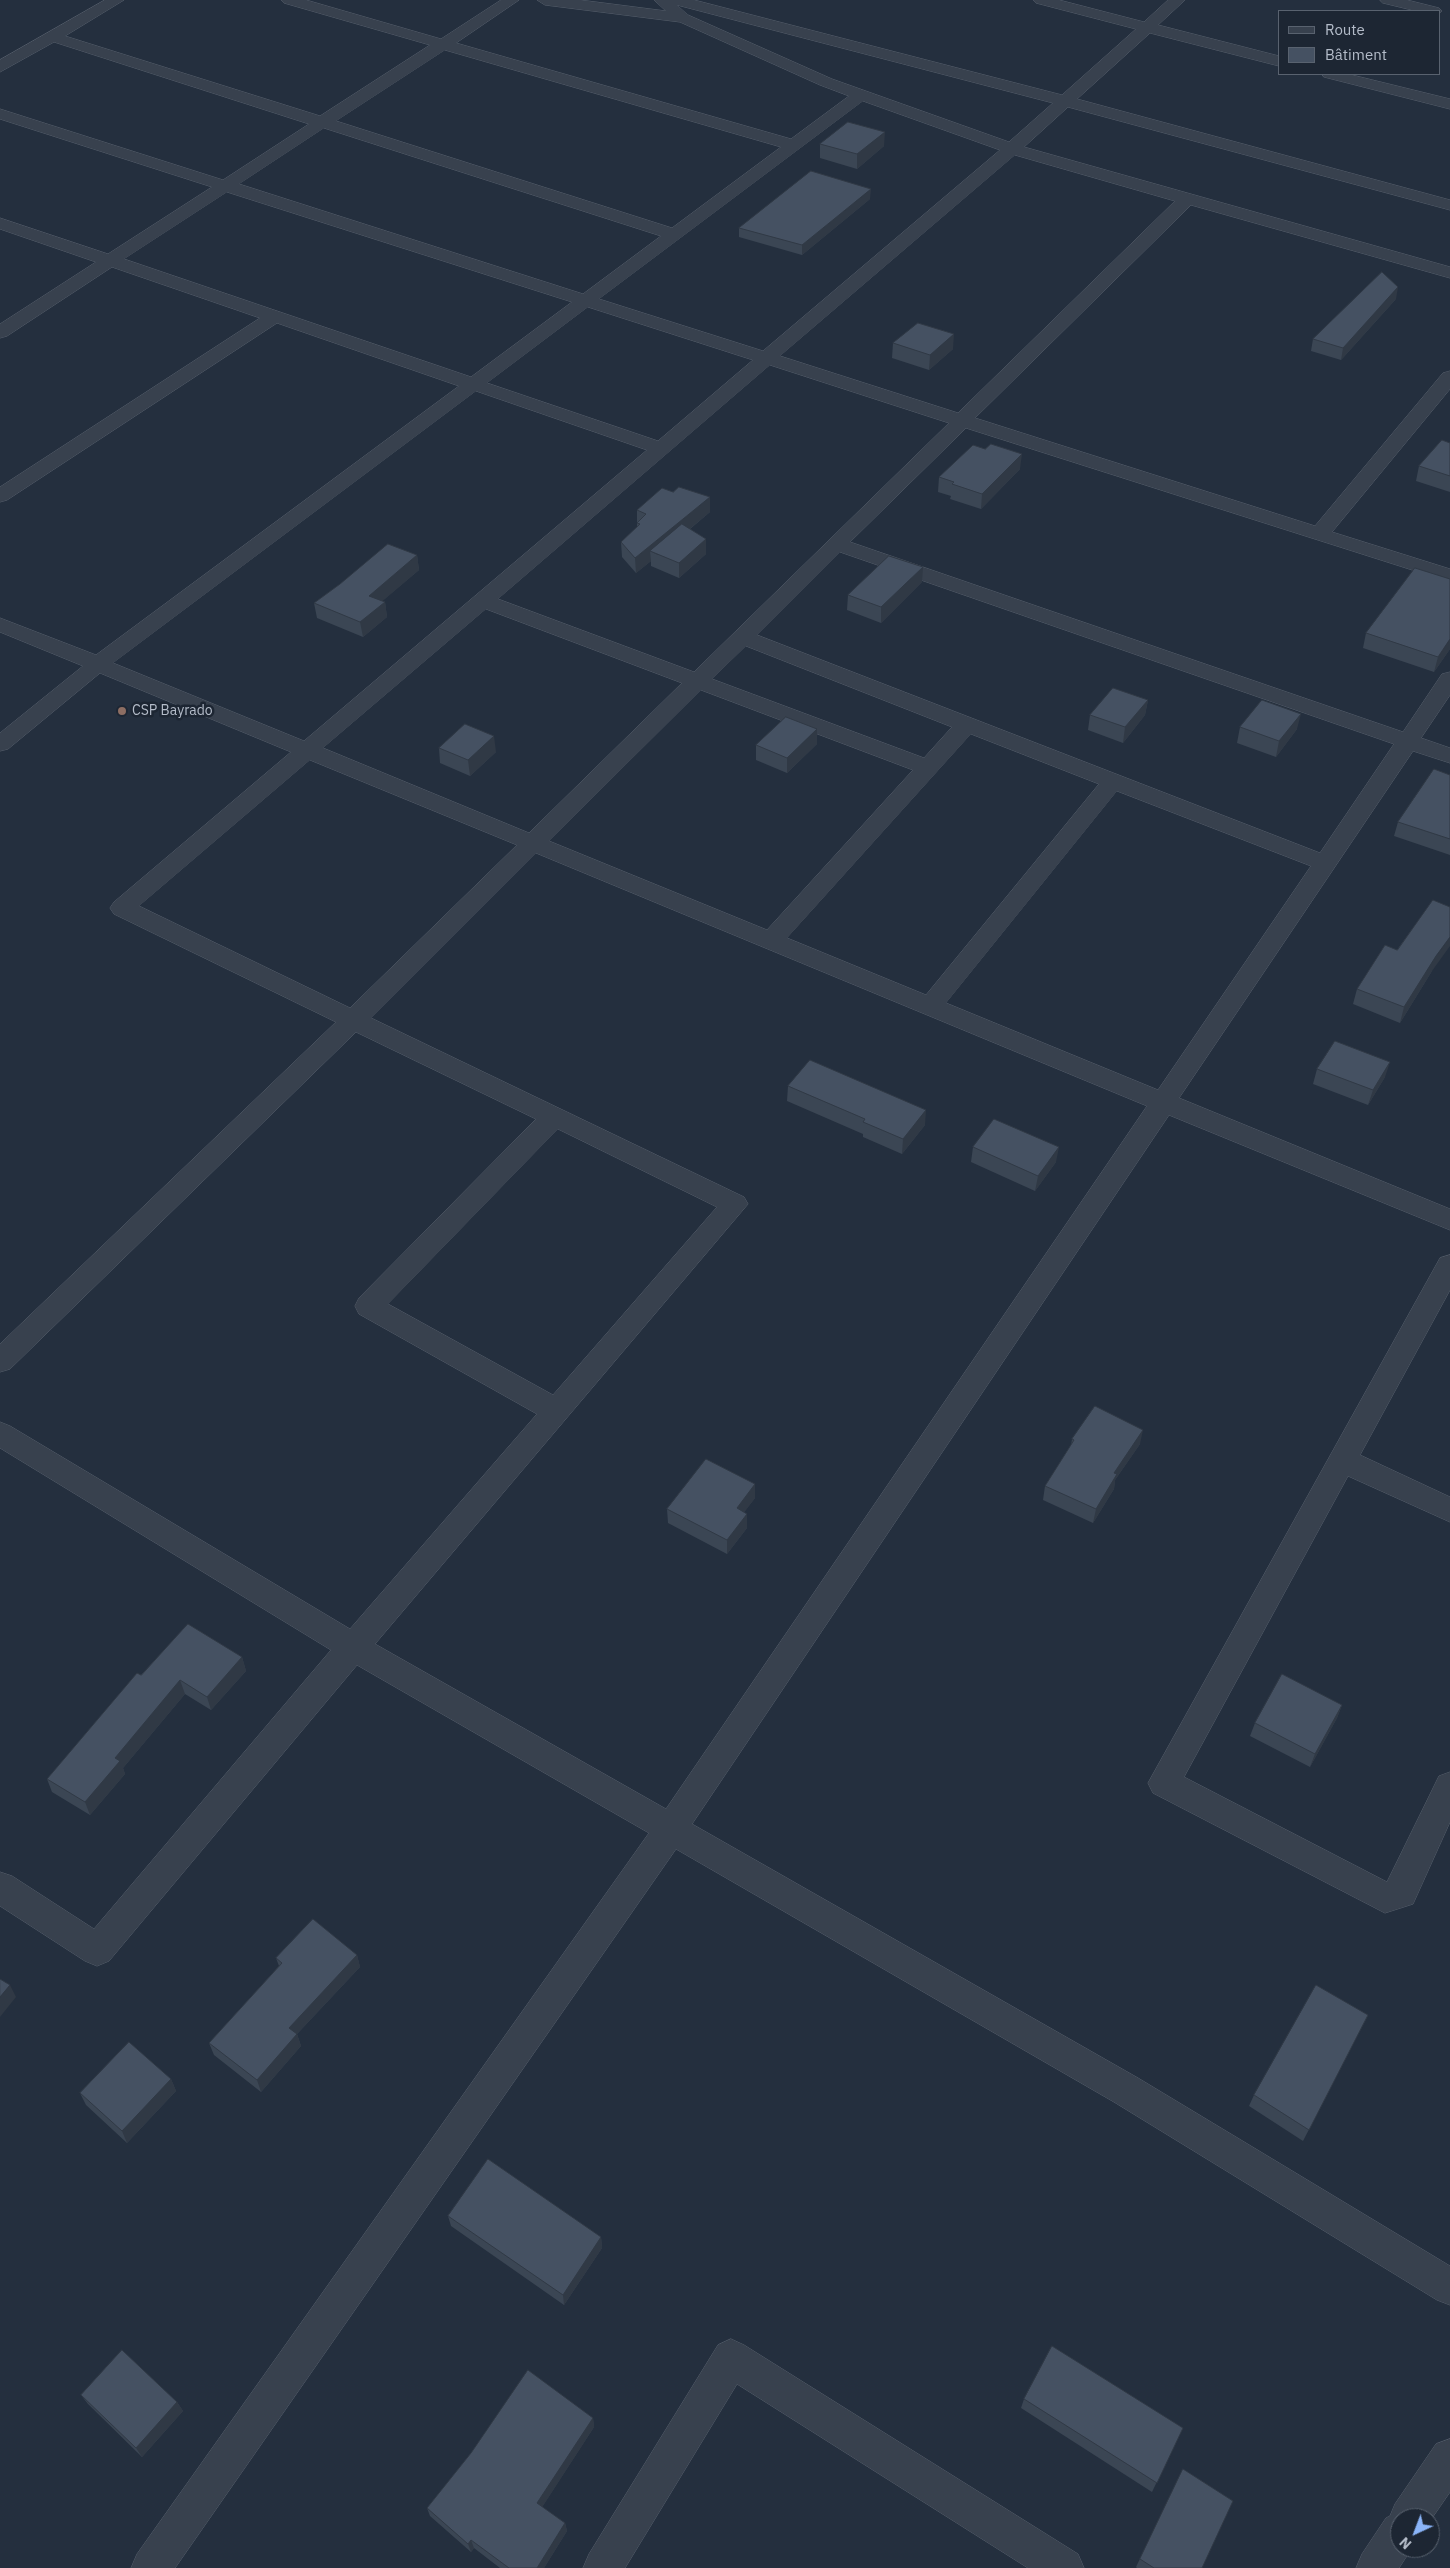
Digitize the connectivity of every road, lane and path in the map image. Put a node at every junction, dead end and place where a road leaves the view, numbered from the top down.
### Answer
1 (116, 0) edge
2 (289, 0) edge
3 (511, 0) edge
4 (545, 0) edge
5 (662, 0) edge
6 (674, 0) edge
7 (1041, 0) edge
8 (1177, 0) edge
9 (1388, 0) edge
10 (1430, 10) edge
11 (683, 18) junction
12 (1147, 27) junction
13 (53, 37) junction
14 (443, 44) junction
15 (1278, 61) edge
16 (0, 67) edge
17 (1334, 75) edge
18 (862, 95) junction
19 (1065, 101) junction
20 (1450, 104) edge
21 (0, 114) edge
22 (322, 122) junction
23 (794, 145) junction
24 (1012, 149) junction
25 (224, 186) junction
26 (1186, 200) junction
27 (1450, 205) edge
28 (0, 223) edge
29 (674, 234) junction
30 (110, 260) junction
31 (1450, 273) edge
32 (586, 301) junction
33 (274, 317) junction
34 (0, 332) edge
35 (766, 358) junction
36 (1450, 377) edge
37 (473, 384) junction
38 (962, 421) junction
39 (661, 448) junction
40 (0, 496) edge
41 (1319, 534) junction
42 (836, 544) junction
43 (1450, 576) edge
44 (482, 600) junction
45 (0, 624) edge
46 (742, 637) junction
47 (98, 664) junction
48 (1450, 679) edge
49 (697, 681) junction
50 (967, 724) junction
51 (1406, 741) junction
52 (0, 744) edge
53 (307, 750) junction
54 (1450, 756) edge
55 (928, 768) junction
56 (1113, 781) junction
57 (533, 843) junction
58 (1325, 863) junction
59 (771, 941) junction
60 (930, 1006) junction
61 (353, 1020) junction
62 (1163, 1102) junction
63 (554, 1116) junction
64 (1450, 1220) edge
65 (1450, 1264) edge
66 (0, 1361) edge
67 (557, 1411) junction
68 (0, 1434) edge
69 (1342, 1460) junction
70 (1450, 1510) edge
71 (353, 1647) junction
72 (1450, 1786) edge
73 (670, 1830) junction
74 (0, 1887) edge
75 (1450, 2287) edge
76 (1450, 2458) edge
77 (1416, 2508) edge
78 (1390, 2547) edge
79 (151, 2568) edge
80 (603, 2568) edge
81 (1064, 2568) edge
82 (1376, 2568) edge

1 - 13 street
2 - 14 street
3 - 14 street
4 - 11 street
5 - 11 street
6 - 19 street
7 - 12 street
8 - 12 street
9 - 10 street
11 - 18 street
12 - 15 street
12 - 19 street
13 - 16 street
13 - 22 street
14 - 22 street
14 - 23 street
17 - 20 street
18 - 23 street
18 - 24 street
19 - 24 street
19 - 27 street
21 - 25 street
22 - 25 street
22 - 29 street
23 - 29 street
24 - 26 street
24 - 35 street
25 - 30 street
25 - 32 street
26 - 31 street
26 - 38 street
28 - 30 street
29 - 32 street
30 - 33 street
30 - 34 street
32 - 35 street
32 - 37 street
33 - 37 street
33 - 40 street
35 - 38 street
35 - 39 street
36 - 41 street
37 - 39 street
37 - 47 street
38 - 41 street
38 - 42 street
39 - 44 street
41 - 43 street
42 - 46 street
42 - 51 street
44 - 49 street
44 - 53 street
45 - 47 street
46 - 49 street
46 - 50 street
47 - 52 street
47 - 53 street
48 - 51 street
49 - 55 street
49 - 57 street
50 - 55 street
50 - 56 street
51 - 54 street
51 - 58 street
53 - 57 street
53 - 61 street
55 - 59 street
56 - 58 street
56 - 60 street
57 - 59 street
57 - 61 street
58 - 62 street
59 - 60 street
60 - 62 street
61 - 63 street
61 - 66 street
62 - 64 street
62 - 73 street
63 - 67 street
63 - 67 street
65 - 69 street
67 - 71 street
68 - 71 street
69 - 70 street
69 - 72 street
71 - 73 street
71 - 74 street
73 - 75 street
73 - 79 street
76 - 77 street
78 - 82 street
80 - 81 street

